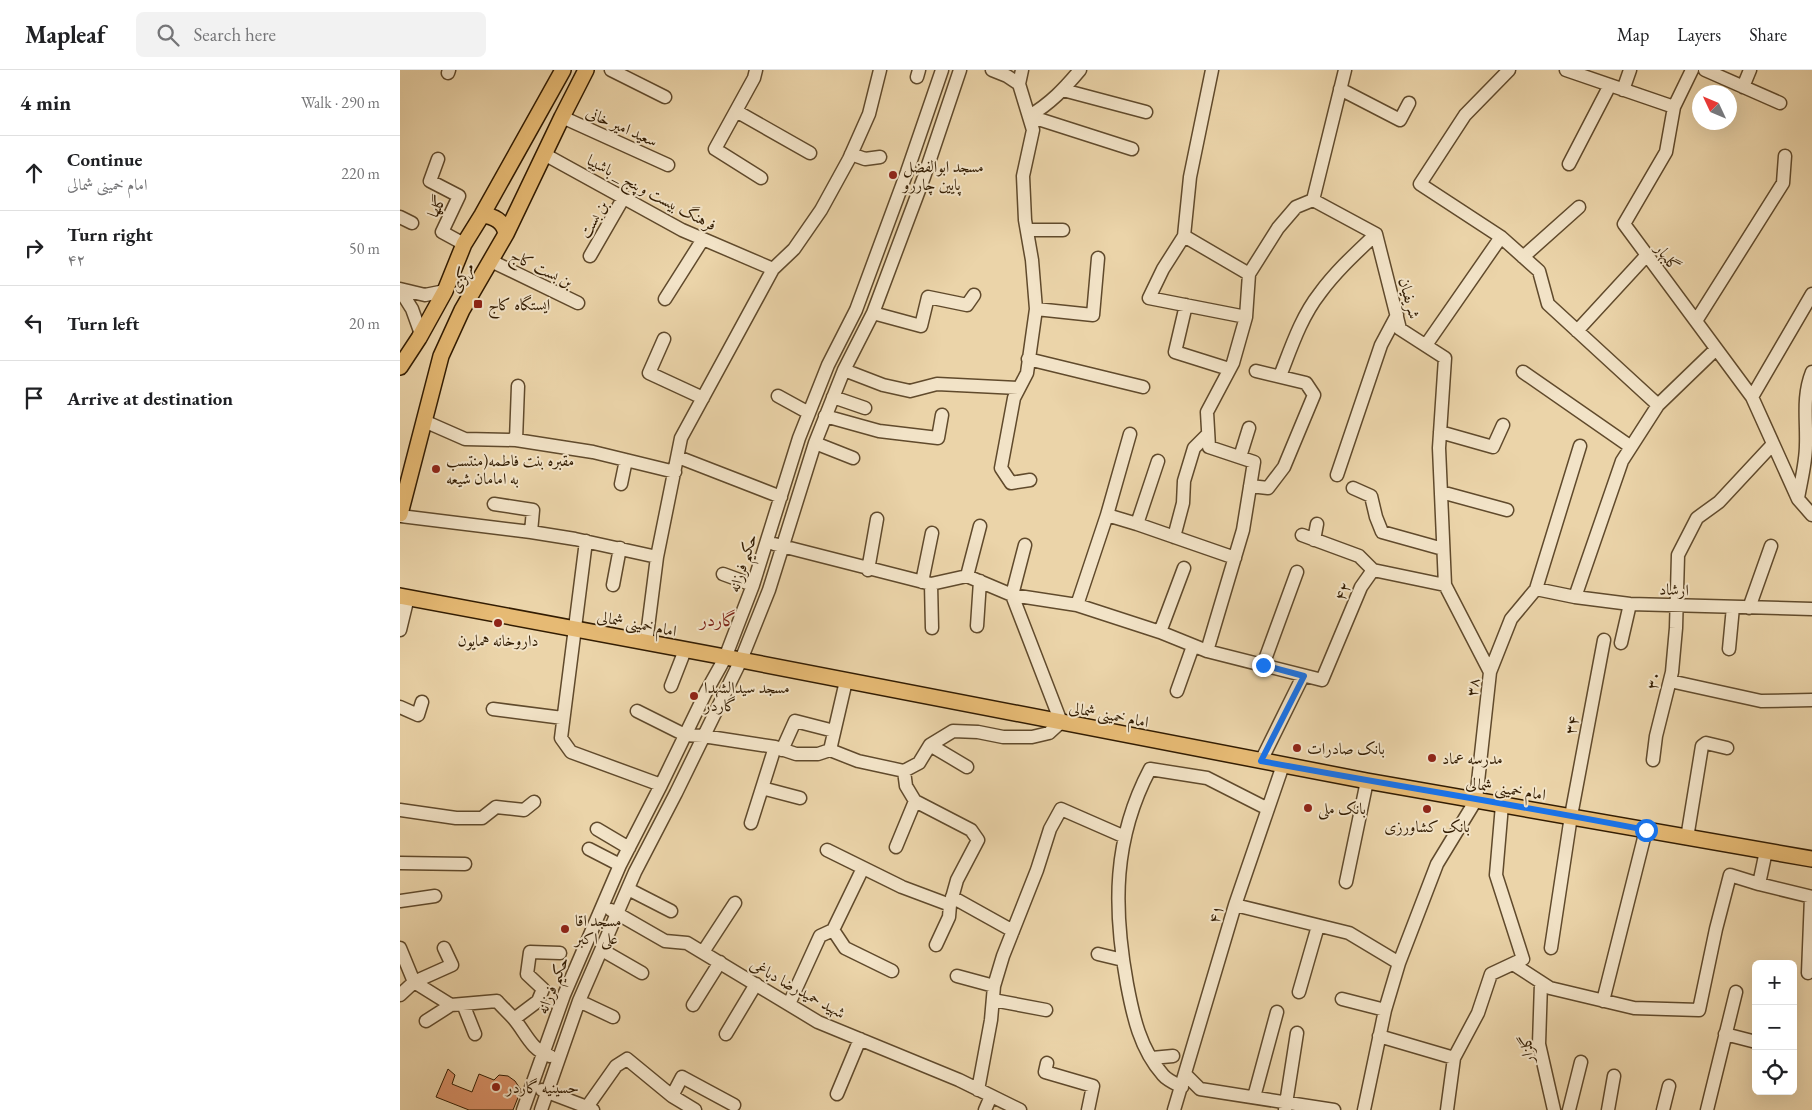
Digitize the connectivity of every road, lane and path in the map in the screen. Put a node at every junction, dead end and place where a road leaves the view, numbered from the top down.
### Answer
1 (586, 70) edge
2 (611, 70) edge
3 (756, 70) edge
4 (880, 70) edge
5 (942, 70) edge
6 (960, 70) edge
7 (992, 70) edge
8 (1022, 70) edge
9 (1080, 70) edge
10 (1212, 70) edge
11 (1345, 70) edge
12 (1509, 70) edge
13 (1566, 70) edge
14 (1630, 70) edge
15 (1692, 70) edge
16 (1705, 70) edge
17 (1750, 70) edge
18 (561, 71) edge
19 (1019, 84) junction
20 (1610, 85) junction
21 (1743, 87) junction
22 (1340, 89) junction
23 (1063, 90) junction
24 (1624, 90) junction
25 (665, 97) dead end
26 (1409, 103) dead end
27 (1780, 103) dead end
28 (1674, 107) junction
29 (736, 111) junction
30 (1146, 112) dead end
31 (562, 116) junction
32 (1029, 116) junction
33 (1132, 149) dead end
34 (810, 153) dead end
35 (544, 154) junction
36 (851, 154) junction
37 (1784, 156) dead end
38 (880, 157) dead end
39 (438, 159) dead end
40 (1569, 164) dead end
41 (668, 165) dead end
42 (761, 178) dead end
43 (624, 197) junction
44 (1313, 200) junction
45 (1579, 207) dead end
46 (482, 215) junction
47 (1027, 230) junction
48 (1063, 230) dead end
49 (506, 234) junction
50 (1376, 234) junction
51 (1184, 236) junction
52 (1500, 237) junction
53 (703, 239) junction
54 (464, 244) junction
55 (1647, 255) junction
56 (590, 256) dead end
57 (1523, 257) junction
58 (1098, 258) dead end
59 (491, 261) junction
60 (773, 269) junction
61 (1249, 274) junction
62 (400, 290) edge
63 (445, 291) junction
64 (974, 296) dead end
65 (665, 298) dead end
66 (1810, 302) edge
67 (578, 303) dead end
68 (1186, 305) junction
69 (1036, 309) junction
70 (873, 313) junction
71 (1396, 315) junction
72 (1246, 317) junction
73 (1696, 321) junction
74 (1577, 330) junction
75 (421, 334) junction
76 (664, 339) dead end
77 (1426, 345) junction
78 (1716, 349) junction
79 (1028, 358) junction
80 (400, 367) edge
81 (1229, 369) junction
82 (844, 370) junction
83 (1256, 371) dead end
84 (1523, 372) dead end
85 (1812, 372) edge
86 (1280, 376) junction
87 (518, 386) dead end
88 (1018, 388) junction
89 (1143, 388) dead end
90 (778, 396) dead end
91 (833, 397) junction
92 (1752, 397) junction
93 (703, 398) junction
94 (1658, 405) junction
95 (865, 408) dead end
96 (809, 413) junction
97 (942, 415) dead end
98 (825, 416) junction
99 (424, 421) junction
100 (1503, 425) dead end
101 (1249, 428) dead end
102 (1440, 432) junction
103 (1130, 434) dead end
104 (1208, 434) junction
105 (516, 440) junction
106 (815, 443) junction
107 (1773, 444) junction
108 (1580, 446) dead end
109 (1809, 446) edge
110 (1631, 447) junction
111 (416, 452) junction
112 (678, 457) junction
113 (1240, 457) junction
114 (853, 458) dead end
115 (626, 460) junction
116 (1158, 460) dead end
117 (400, 465) edge
118 (675, 472) junction
119 (1337, 475) dead end
120 (1030, 480) dead end
121 (621, 484) dead end
122 (1250, 486) junction
123 (1352, 488) dead end
124 (1441, 492) junction
125 (781, 497) junction
126 (1798, 498) junction
127 (494, 504) dead end
128 (1507, 510) dead end
129 (400, 515) edge
130 (1107, 515) junction
131 (1812, 516) edge
132 (877, 519) dead end
133 (1137, 524) junction
134 (1317, 524) dead end
135 (980, 526) dead end
136 (531, 532) junction
137 (932, 533) dead end
138 (1302, 535) dead end
139 (1174, 537) junction
140 (1314, 540) junction
141 (586, 541) junction
142 (765, 543) junction
143 (1025, 545) dead end
144 (782, 546) junction
145 (1771, 546) dead end
146 (620, 548) junction
147 (1443, 549) junction
148 (658, 557) junction
149 (1235, 558) junction
150 (1184, 568) dead end
151 (868, 570) junction
152 (1373, 570) junction
153 (1297, 572) dead end
154 (723, 574) dead end
155 (967, 576) junction
156 (980, 581) junction
157 (926, 584) junction
158 (1444, 584) junction
159 (613, 585) dead end
160 (753, 585) junction
161 (1536, 589) junction
162 (1012, 594) junction
163 (404, 596) edge
164 (1575, 597) junction
165 (1630, 604) junction
166 (1077, 606) junction
167 (1676, 606) junction
168 (1733, 607) junction
169 (1749, 608) junction
170 (1812, 609) edge
171 (977, 626) dead end
172 (932, 628) dead end
173 (575, 629) junction
174 (400, 630) edge
175 (1160, 632) junction
176 (1604, 640) dead end
177 (646, 642) junction
178 (1621, 642) dead end
179 (1193, 646) junction
180 (1729, 649) dead end
181 (685, 650) junction
182 (1207, 651) junction
183 (725, 658) junction
184 (742, 660) junction
185 (1263, 665) junction
186 (1490, 672) junction
187 (1304, 676) junction
188 (846, 681) junction
189 (1670, 681) junction
190 (671, 686) dead end
191 (1177, 692) dead end
192 (1812, 700) edge
193 (422, 702) dead end
194 (400, 707) edge
195 (493, 709) dead end
196 (637, 711) dead end
197 (563, 718) junction
198 (1061, 722) junction
199 (834, 731) junction
200 (685, 734) junction
201 (703, 736) junction
202 (930, 745) junction
203 (778, 748) junction
204 (1727, 748) dead end
205 (830, 750) junction
206 (1653, 760) dead end
207 (1261, 761) junction
208 (1283, 765) junction
209 (967, 768) dead end
210 (904, 771) junction
211 (1367, 781) junction
212 (661, 786) junction
213 (762, 788) junction
214 (800, 798) dead end
215 (1476, 800) junction
216 (916, 801) junction
217 (534, 802) dead end
218 (1502, 805) junction
219 (400, 810) edge
220 (1268, 810) junction
221 (1571, 816) junction
222 (751, 823) dead end
223 (597, 829) dead end
224 (1646, 830) junction
225 (1125, 838) junction
226 (1687, 838) junction
227 (896, 847) dead end
228 (589, 848) dead end
229 (629, 848) junction
230 (827, 850) dead end
231 (1766, 851) junction
232 (1812, 859) edge
233 (400, 862) edge
234 (465, 864) dead end
235 (620, 865) junction
236 (863, 868) junction
237 (1346, 882) dead end
238 (1759, 884) junction
239 (628, 889) junction
240 (435, 896) dead end
241 (1812, 897) edge
242 (400, 901) edge
243 (951, 901) junction
244 (735, 903) dead end
245 (1235, 905) junction
246 (603, 906) junction
247 (671, 911) dead end
248 (618, 914) junction
249 (1318, 926) junction
250 (833, 930) junction
251 (1013, 931) junction
252 (936, 945) dead end
253 (400, 948) edge
254 (444, 948) dead end
255 (1551, 948) dead end
256 (602, 950) junction
257 (560, 952) dead end
258 (703, 952) junction
259 (1098, 954) dead end
260 (1123, 960) junction
261 (720, 962) junction
262 (1399, 964) junction
263 (1513, 964) junction
264 (892, 970) dead end
265 (642, 973) dead end
266 (1808, 973) dead end
267 (957, 976) dead end
268 (414, 982) junction
269 (1541, 983) junction
270 (756, 984) junction
271 (994, 986) junction
272 (1299, 992) dead end
273 (1736, 992) dead end
274 (400, 995) edge
275 (993, 1000) junction
276 (1342, 1000) dead end
277 (579, 1001) junction
278 (1603, 1001) junction
279 (457, 1004) junction
280 (790, 1004) junction
281 (693, 1006) dead end
282 (1046, 1010) dead end
283 (1385, 1010) junction
284 (1277, 1012) dead end
285 (613, 1017) dead end
286 (514, 1020) junction
287 (426, 1021) dead end
288 (1297, 1033) dead end
289 (475, 1034) dead end
290 (726, 1034) dead end
291 (1725, 1034) junction
292 (1379, 1036) junction
293 (860, 1039) junction
294 (1752, 1041) edge
295 (544, 1054) junction
296 (1173, 1056) dead end
297 (1152, 1058) junction
298 (1454, 1058) junction
299 (560, 1059) junction
300 (1581, 1062) dead end
301 (1046, 1063) dead end
302 (1614, 1076) dead end
303 (1184, 1081) junction
304 (532, 1086) junction
305 (1669, 1086) dead end
306 (978, 1090) junction
307 (548, 1092) junction
308 (837, 1094) dead end
309 (672, 1096) junction
310 (991, 1096) junction
311 (1254, 1098) junction
312 (734, 1105) dead end
313 (1285, 1106) edge
314 (590, 1108) edge
315 (523, 1110) edge
316 (541, 1110) edge
317 (695, 1110) edge
318 (985, 1110) edge
319 (1020, 1110) edge
320 (1088, 1110) edge
321 (1174, 1110) edge
322 (1334, 1110) edge
323 (1364, 1110) edge
324 (1447, 1110) edge
325 (1554, 1110) edge
326 (1569, 1110) edge
327 (1608, 1110) edge
328 (1663, 1110) edge
329 (1706, 1110) edge

1 - 31 main road, مرکزی
2 - 25 street
3 - 29 street
4 - 36 street
5 - 96 street, حکیم فرزانه
6 - 70 street, حکیم فرزانه
7 - 19 street
8 - 19 street
9 - 23 street
10 - 51 street
11 - 22 street
12 - 52 street
13 - 20 street
14 - 24 street
15 - 28 street
16 - 21 street
17 - 21 street
18 - 46 main road, مرکزی
19 - 32 street
20 - 24 street
20 - 40 street
21 - 27 street
22 - 26 street
22 - 44 street
23 - 30 street
23 - 32 street
24 - 28 street
28 - 55 street, گلبهار
29 - 34 street
29 - 42 street
31 - 35 main road, مرکزی
31 - 41 street, سعید امیر خانی
32 - 33 street
32 - 47 street
35 - 43 street, فرهنگ بیست وپنج _ باشییا
35 - 49 main road, مرکزی
36 - 38 street
36 - 60 street
37 - 73 street
39 - 54 street, گلها
43 - 53 street, فرهنگ بیست وپنج _ باشییا
43 - 56 street, بن بست
44 - 50 street
44 - 61 street
45 - 57 street
46 - 49 main road
46 - 54 main road, مرکزی
47 - 48 street
47 - 69 street
49 - 59 main road, مرکزی
50 - 71 street, شریفیان
50 - 86 street
51 - 61 street
51 - 68 street
52 - 57 street
52 - 77 street
53 - 60 street, فرهنگ بیست وپنج _ باشییا
53 - 65 street
54 - 63 main road, مرکزی
55 - 73 street, گلبهار
55 - 74 street
57 - 74 street
58 - 69 street
59 - 67 street, بن بست کاج
59 - 99 main road, مرکزی
60 - 93 street
61 - 72 street
62 - 63 street
62 - 75 street
63 - 75 main road, مرکزی
64 - 70 street
66 - 92 street
68 - 72 street
68 - 81 street
69 - 79 street
70 - 82 street, حکیم فرزانه
71 - 77 street, شریفیان
71 - 119 street
72 - 81 street
73 - 78 street, گلبهار
74 - 94 street
75 - 80 main road, مرکزی
76 - 93 street
77 - 102 street, شریفیان
78 - 92 street, گلبهار
78 - 94 street
79 - 88 street
79 - 89 street
81 - 104 street
82 - 88 street
82 - 91 street, حکیم فرزانه
83 - 86 street
84 - 110 street
85 - 109 street
86 - 122 street
87 - 105 street
88 - 120 street
90 - 96 street
91 - 95 street
91 - 98 street, حکیم فرزانه
92 - 107 street, گلبهار
93 - 112 street
94 - 110 street
96 - 125 street, حکیم فرزانه
97 - 98 street
98 - 106 street, حکیم فرزانه
99 - 105 street
99 - 111 main road, مرکزی
100 - 102 street
101 - 113 street
102 - 124 street, شریفیان
103 - 130 street
104 - 113 street
104 - 139 street
105 - 115 street
106 - 114 street
106 - 144 street, حکیم فرزانه
107 - 126 street, گلبهار
107 - 167 street, ۳۰
108 - 161 street
109 - 126 street
110 - 164 street
111 - 117 main road
111 - 129 main road, مرکزی
112 - 118 street
112 - 125 street
113 - 122 street
115 - 118 street
115 - 121 street
116 - 133 street
118 - 148 street
122 - 149 street
123 - 147 street
124 - 128 street
124 - 147 street, شریفیان
125 - 142 street, حکیم فرزانه
126 - 131 street, گلبهار
127 - 136 street
129 - 136 street
130 - 133 street
130 - 166 street
132 - 151 street
133 - 139 street
134 - 140 street
135 - 155 street
136 - 141 street
137 - 157 street
138 - 140 street
139 - 149 street
140 - 152 street
141 - 146 street
141 - 173 street
142 - 144 street
142 - 160 street, حکیم فرزانه
143 - 162 street
144 - 151 street
144 - 184 street, حکیم فرزانه
145 - 169 street
146 - 148 street
146 - 159 street
147 - 158 street, شریفیان
148 - 177 street
149 - 182 street
150 - 175 street
151 - 157 street
152 - 158 street
152 - 187 street, ۴۲
153 - 185 street
154 - 160 street
155 - 156 street
155 - 157 street
156 - 162 street
156 - 171 street
157 - 172 street
158 - 186 street
160 - 183 street, حکیم فرزانه
161 - 164 street, ارشاد
161 - 186 street, ۳۸
162 - 166 street
162 - 198 street
163 - 173 main road, امام خمینی شمالی
163 - 174 street
164 - 165 street, ارشاد
165 - 167 street, ارشاد
165 - 178 street
166 - 175 street
167 - 168 street, ارشاد
167 - 189 street, ۳۰
168 - 169 street, ارشاد
168 - 180 street
169 - 170 street, ارشاد
173 - 177 main road, امام خمینی شمالی
173 - 197 street
175 - 179 street
176 - 221 street, ۳۴
177 - 181 main road, امام خمینی شمالی
179 - 182 street
179 - 191 street
181 - 183 main road, امام خمینی شمالی
181 - 190 street
182 - 185 street
183 - 184 main road, امام خمینی شمالی
183 - 200 street, حکیم فرزانه
184 - 188 main road, امام خمینی شمالی
184 - 201 street, حکیم فرزانه
185 - 187 street
186 - 215 street, ۳۸
187 - 207 street
188 - 198 main road, امام خمینی شمالی
188 - 199 street
189 - 192 street
189 - 206 street, ۳۰
193 - 194 street
195 - 197 street
196 - 200 street
197 - 212 street
198 - 202 street
198 - 207 main road, امام خمینی شمالی
199 - 203 street
199 - 205 street
200 - 201 street
200 - 212 street, حکیم فرزانه
201 - 203 street
201 - 239 street, حکیم فرزانه
202 - 209 street
202 - 210 street
203 - 205 street
203 - 213 street
204 - 226 street
205 - 210 street
207 - 208 main road, امام خمینی شمالی
208 - 211 main road, امام خمینی شمالی
208 - 220 street, ۴۱
210 - 216 street
211 - 215 main road, امام خمینی شمالی
211 - 237 street
212 - 229 street, حکیم فرزانه
213 - 214 street
213 - 222 street
215 - 218 main road, امام خمینی شمالی
215 - 262 street
216 - 227 street
216 - 243 street
217 - 219 street
218 - 221 main road, امام خمینی شمالی
218 - 263 street
220 - 225 street
220 - 245 street, ۴۱
221 - 224 main road, امام خمینی شمالی
221 - 255 street, ۳۴
223 - 229 street
224 - 226 main road, امام خمینی شمالی
224 - 278 street
225 - 251 street
225 - 260 street
226 - 231 main road, امام خمینی شمالی
228 - 235 street
229 - 235 street, حکیم فرزانه
230 - 236 street
231 - 232 main road, امام خمینی شمالی
231 - 238 street
233 - 234 street
235 - 246 street, حکیم فرزانه
236 - 243 street
236 - 250 street
238 - 241 street
238 - 278 street
239 - 247 street
239 - 248 street, حکیم فرزانه
240 - 242 street
241 - 266 street
243 - 251 street
243 - 252 street
244 - 258 street
245 - 249 street
245 - 303 street, ۴۱
246 - 248 street, شهید حمیدرضا دباغی
246 - 295 street, حکیم فرزانه
248 - 256 street, حکیم فرزانه
248 - 258 street, شهید حمیدرضا دباغی
249 - 262 street
249 - 272 street
250 - 264 street
250 - 280 street
251 - 271 street
253 - 268 street
254 - 268 street
256 - 265 street
256 - 277 street, حکیم فرزانه
257 - 286 street
258 - 261 street, شهید حمیدرضا دباغی
259 - 260 street
260 - 297 street
261 - 270 street, شهید حمیدرضا دباغی
261 - 281 street
262 - 283 street
263 - 269 street
263 - 298 street
267 - 271 street
268 - 274 street
268 - 279 street
269 - 278 street
269 - 325 street, گلزار
270 - 280 street, شهید حمیدرضا دباغی
270 - 290 street
271 - 275 street
273 - 291 street
275 - 282 street
275 - 306 street
276 - 283 street
277 - 285 street
277 - 299 street, حکیم فرزانه
279 - 286 street
279 - 287 street
279 - 289 street
280 - 293 street, شهید حمیدرضا دباغی
283 - 292 street
284 - 311 street
286 - 295 street
288 - 313 street
291 - 294 street
291 - 329 street
292 - 298 street
292 - 323 street
293 - 306 street, شهید حمیدرضا دباغی
293 - 308 street
295 - 299 street
295 - 304 street, حکیم فرزانه
296 - 297 street
297 - 303 street
298 - 324 street
299 - 307 street, حکیم فرزانه
300 - 326 street
301 - 320 street
302 - 327 street
303 - 311 street
303 - 321 street, ۴۱
304 - 307 street
304 - 315 street, حکیم فرزانه
305 - 328 street
306 - 310 street, شهید حمیدرضا دباغی
307 - 314 street
307 - 316 street, حکیم فرزانه
309 - 312 street
309 - 314 street
309 - 317 street
310 - 318 street
310 - 319 street, شهید حمیدرضا دباغی
311 - 313 street
313 - 322 street

